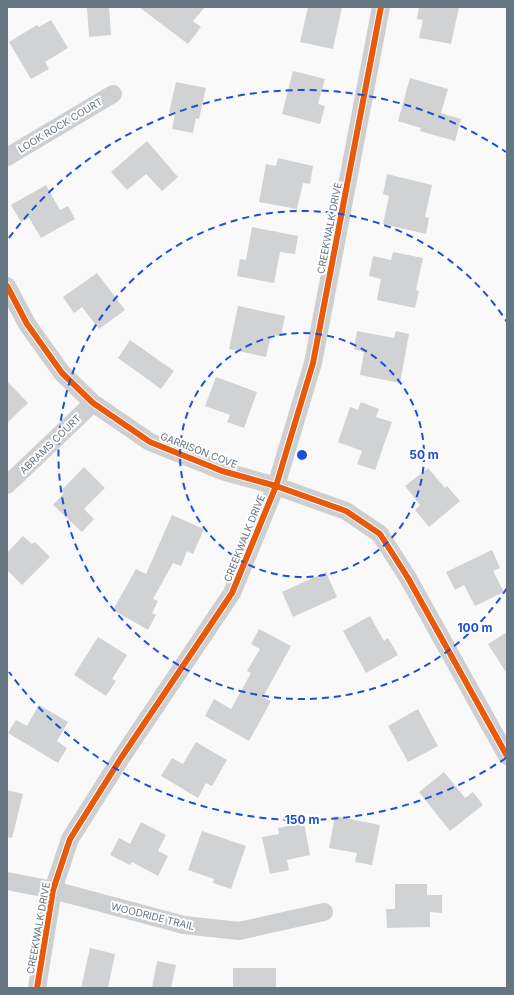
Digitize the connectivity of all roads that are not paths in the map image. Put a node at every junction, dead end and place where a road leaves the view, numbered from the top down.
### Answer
1 (381, 7) edge
2 (113, 94) dead end
3 (7, 157) edge
4 (7, 286) edge
5 (93, 403) junction
6 (7, 485) edge
7 (276, 486) junction
8 (507, 756) edge
9 (7, 881) edge
10 (53, 890) junction
11 (324, 912) dead end
12 (37, 988) edge

1 - 7 street, CREEKWALK DRIVE
2 - 3 street, LOOK ROCK COURT
4 - 5 street, GARRISON COVE
5 - 6 street, ABRAMS COURT
5 - 7 street, GARRISON COVE
7 - 8 street, GARRISON COVE
7 - 10 street, CREEKWALK DRIVE
9 - 10 street, WOODRIDE TRAIL
10 - 11 street, WOODRIDE TRAIL
10 - 12 street, CREEKWALK DRIVE

